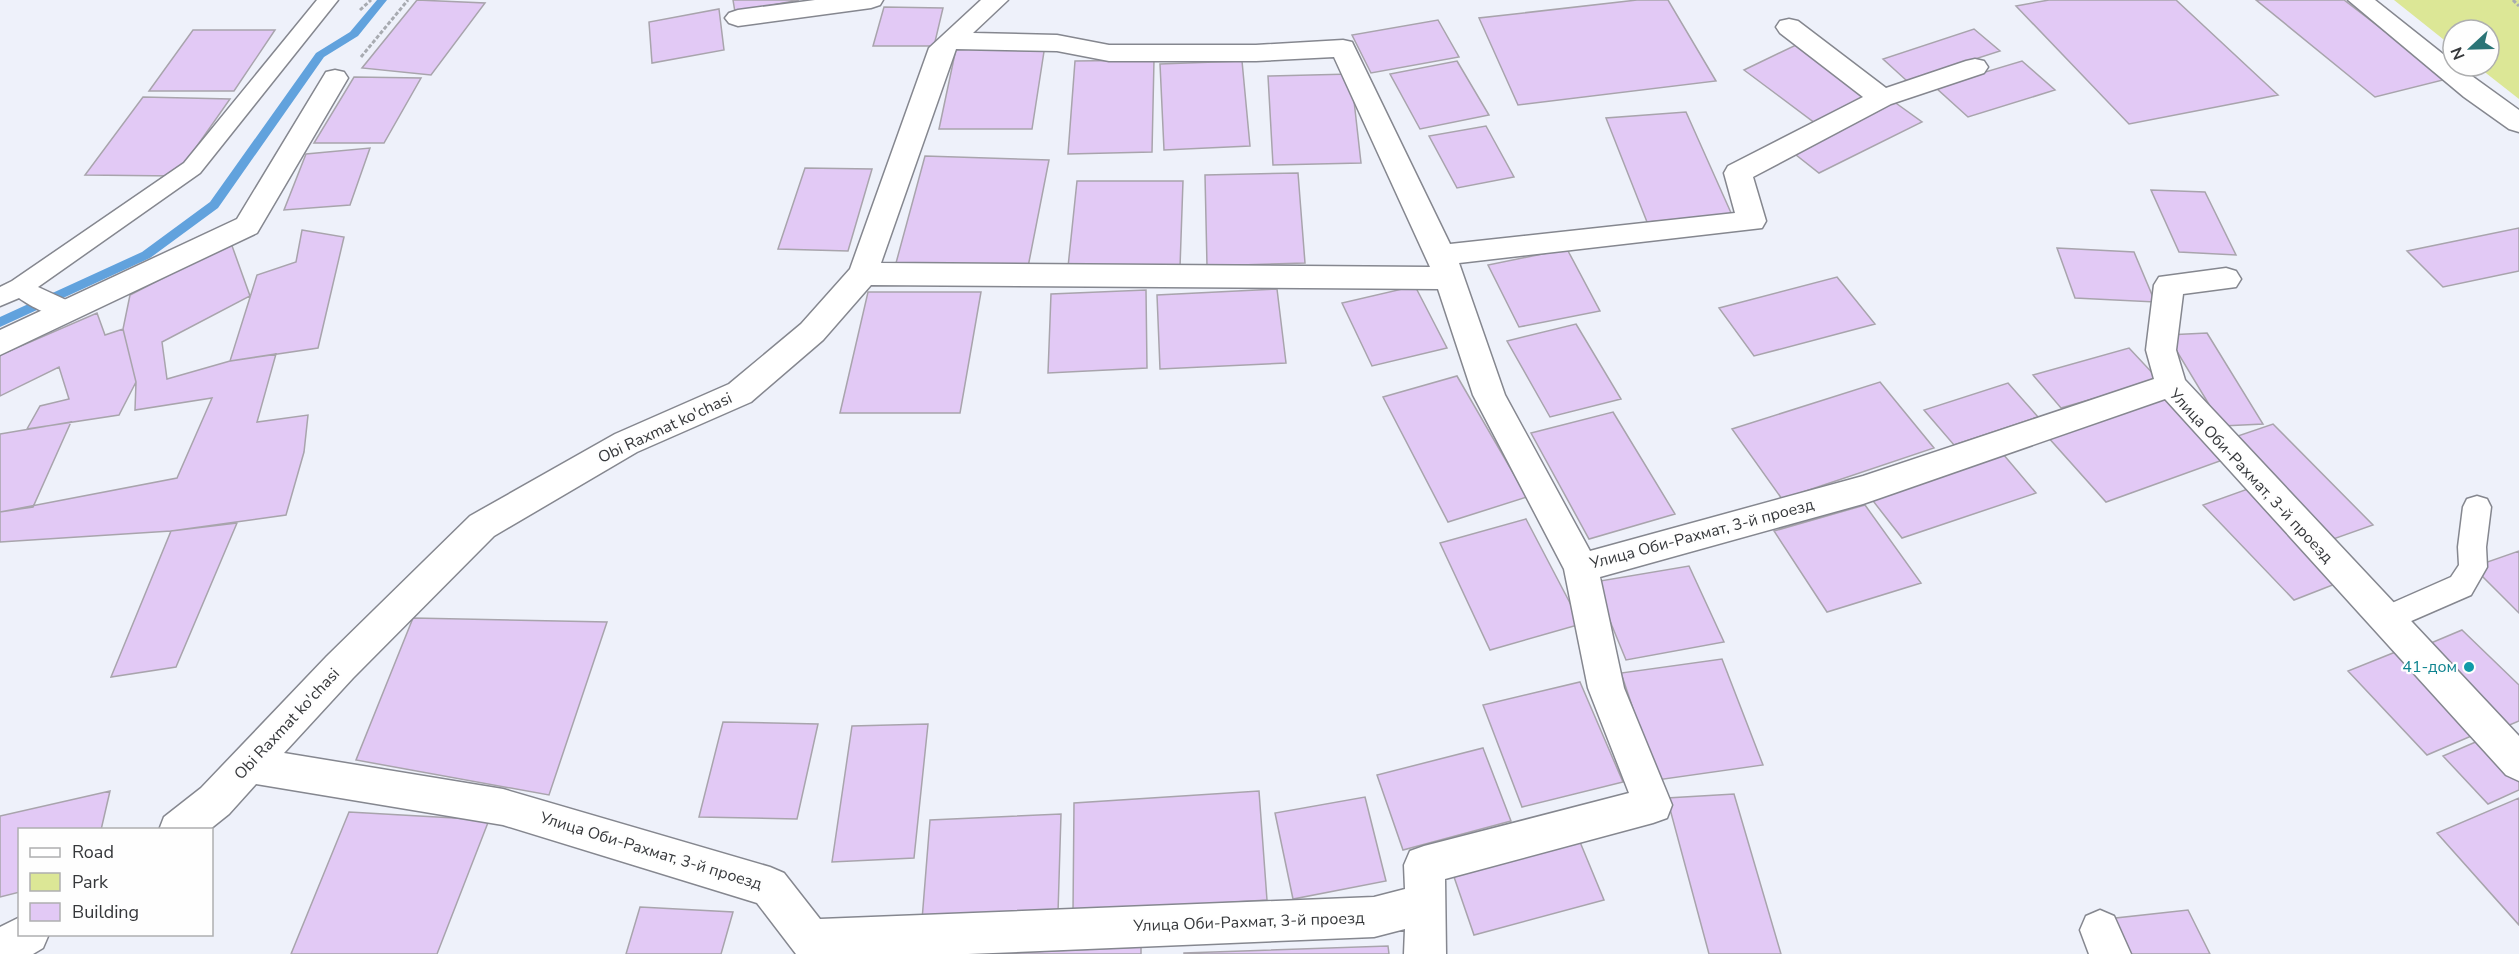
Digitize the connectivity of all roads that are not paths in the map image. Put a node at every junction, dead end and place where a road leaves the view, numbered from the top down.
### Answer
1 (328, 0) edge
2 (871, 0) edge
3 (996, 0) edge
4 (2360, 0) edge
5 (738, 18) dead end
6 (1789, 27) dead end
7 (950, 40) junction
8 (1975, 67) dead end
9 (335, 78) road end
10 (1882, 98) junction
11 (2519, 123) edge
12 (1445, 267) junction
13 (863, 274) junction
14 (2226, 279) dead end
15 (18, 293) edge
16 (62, 308) junction
17 (0, 343) edge
18 (2171, 385) junction
19 (2477, 507) dead end
20 (1581, 568) junction
21 (2386, 619) junction
22 (2519, 763) edge
23 (249, 765) junction
24 (181, 828) edge
25 (1426, 903) junction
26 (18, 925) edge
27 (0, 928) edge
28 (25, 936) edge
29 (0, 950) edge
30 (1425, 954) edge

1 - 15 lane
2 - 5 street
3 - 7 street, Obi Raxmat ko'chasi
4 - 11 street
6 - 10 street
7 - 12 street
7 - 13 street, Obi Raxmat ko'chasi
8 - 10 street
9 - 16 street
10 - 12 street
12 - 13 street
12 - 20 street
13 - 23 street, Obi Raxmat ko'chasi
14 - 18 street
15 - 16 lane
16 - 17 street
18 - 20 street, Улица Оби-Рахмат, 3-й проезд
18 - 21 street, Улица Оби-Рахмат, 3-й проезд
19 - 21 lane
20 - 25 street, Улица Оби-Рахмат, 3-й проезд
21 - 22 street, Улица Оби-Рахмат, 3-й проезд
23 - 24 street, Obi Raxmat ko'chasi
23 - 25 street, Улица Оби-Рахмат, 3-й проезд
25 - 30 street
26 - 27 street
28 - 29 street

